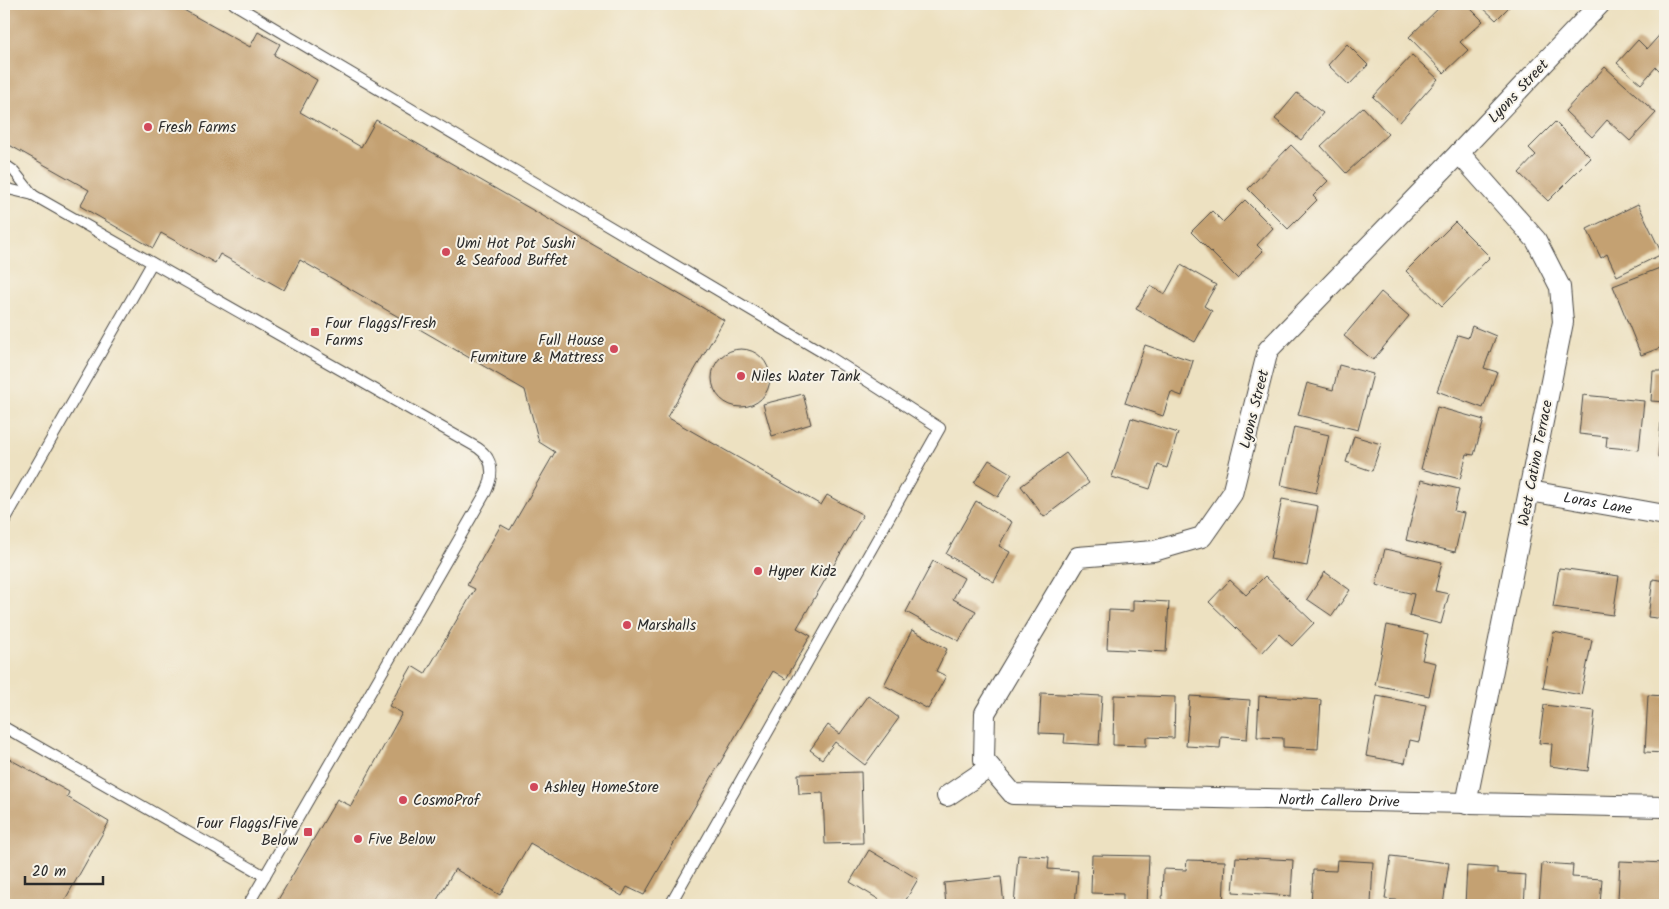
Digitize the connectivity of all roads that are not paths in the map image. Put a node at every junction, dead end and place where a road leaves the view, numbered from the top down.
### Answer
1 (234, 4) edge
2 (1600, 4) edge
3 (1459, 153) junction
4 (4, 164) edge
5 (4, 188) edge
6 (33, 195) junction
7 (152, 263) junction
8 (1530, 491) junction
9 (1665, 516) edge
10 (4, 522) edge
11 (4, 727) edge
12 (990, 767) junction
13 (1013, 794) joint
14 (947, 796) dead end
15 (1466, 804) junction
16 (1665, 806) edge
17 (265, 876) junction
18 (248, 905) edge
19 (670, 905) edge

1 - 19 lane
2 - 3 street, Lyons Street
3 - 8 street, West Catino Terrace
3 - 12 street, Lyons Street
4 - 6 lane
5 - 6 lane
6 - 7 lane
7 - 10 lane
7 - 17 lane
8 - 9 street, Loras Lane
8 - 15 street, West Catino Terrace
11 - 17 lane
12 - 13 street, Lyons Street
12 - 14 street
13 - 15 street, North Callero Drive
15 - 16 street, North Callero Drive
17 - 18 lane

